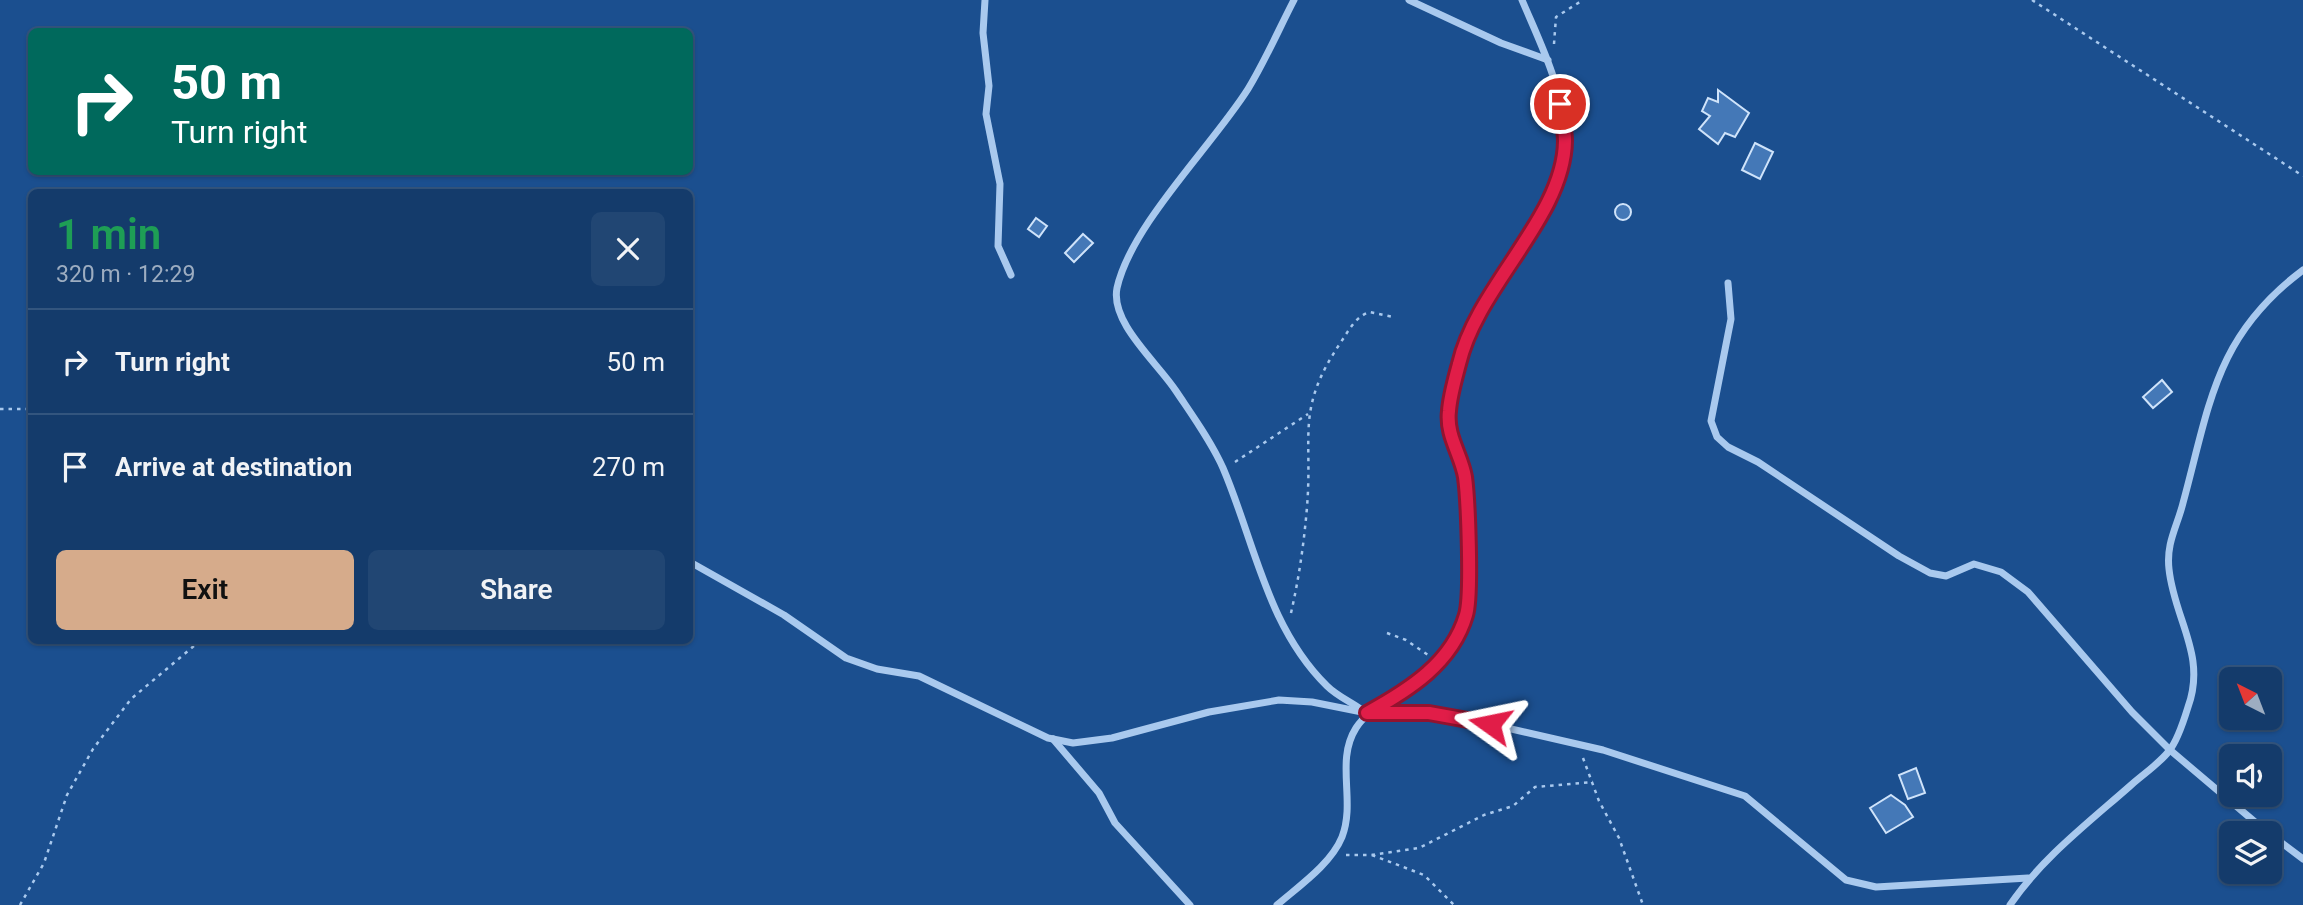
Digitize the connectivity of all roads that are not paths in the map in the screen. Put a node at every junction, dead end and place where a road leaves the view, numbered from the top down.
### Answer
1 (985, 0) edge
2 (1294, 0) edge
3 (1409, 0) edge
4 (1522, 0) edge
5 (1549, 60) junction
6 (2303, 270) edge
7 (1011, 275) dead end
8 (1728, 283) dead end
9 (693, 564) edge
10 (1367, 713) junction
11 (1053, 739) junction
12 (2170, 750) junction
13 (2254, 821) edge
14 (2282, 844) edge
15 (2303, 859) edge
16 (2028, 878) junction
17 (1189, 905) edge
18 (1277, 905) edge
19 (2010, 905) edge

1 - 7 street
2 - 10 street
3 - 5 street
4 - 5 street
5 - 10 street
6 - 12 street
8 - 12 street
9 - 11 street
10 - 11 street
10 - 16 street
10 - 18 street
11 - 17 street
12 - 13 street
12 - 16 street
14 - 15 street
16 - 19 street

